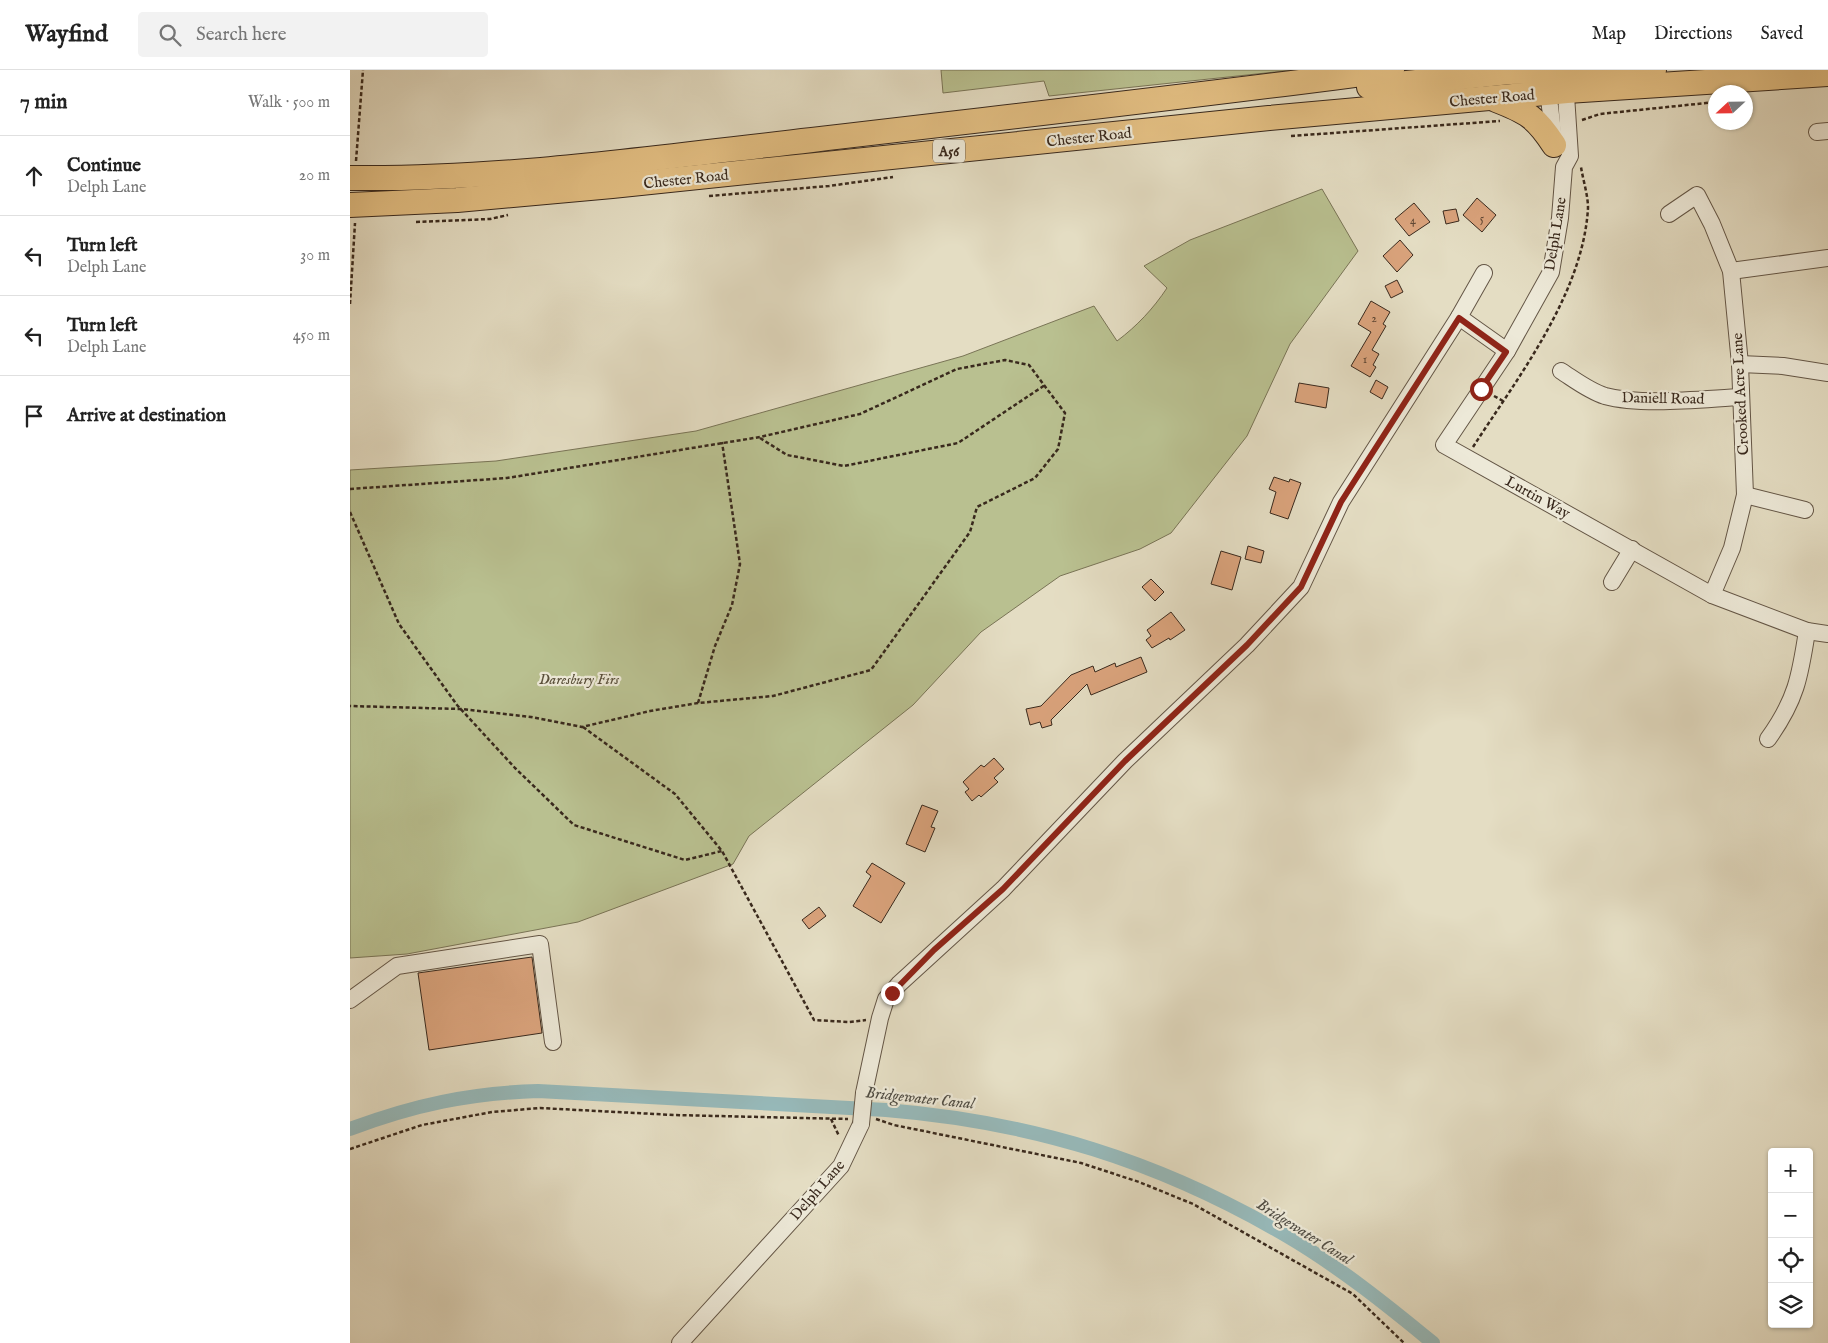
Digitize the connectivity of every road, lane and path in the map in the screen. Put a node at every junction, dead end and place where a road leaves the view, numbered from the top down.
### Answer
1 (363, 70) edge
2 (1392, 70) edge
3 (1661, 70) edge
4 (1778, 73) edge
5 (1828, 74) edge
6 (1556, 78) edge
7 (1320, 80) junction
8 (1492, 98) junction
9 (1708, 103) edge
10 (1574, 124) dead end
11 (1554, 145) junction
12 (355, 155) dead end
13 (1564, 167) junction
14 (350, 178) edge
15 (353, 212) edge
16 (1669, 214) dead end
17 (1828, 258) edge
18 (1731, 271) junction
19 (1484, 273) dead end
20 (350, 304) edge
21 (1459, 318) junction
22 (1506, 352) junction
23 (1740, 364) junction
24 (1561, 371) dead end
25 (1828, 373) edge
26 (1046, 385) junction
27 (1740, 397) junction
28 (760, 438) junction
29 (722, 442) junction
30 (1444, 445) joint
31 (350, 489) edge
32 (1745, 495) junction
33 (1805, 510) dead end
34 (350, 512) edge
35 (1632, 549) junction
36 (1612, 582) dead end
37 (1712, 595) junction
38 (1807, 631) junction
39 (1828, 634) edge
40 (698, 703) junction
41 (350, 706) edge
42 (461, 709) junction
43 (582, 727) junction
44 (1768, 739) dead end
45 (722, 851) junction
46 (350, 1000) edge
47 (880, 1018) junction
48 (553, 1042) dead end
49 (859, 1121) junction
50 (350, 1149) edge
51 (680, 1343) edge
52 (1404, 1343) edge

1 - 12 path
2 - 7 highway, Chester Road / A56
3 - 6 highway
4 - 5 highway, Chester Road / A56
4 - 6 highway, Chester Road / A56
6 - 7 highway
6 - 8 highway, Chester Road / A56
6 - 11 street, Delph Lane
6 - 13 street, Delph Lane
7 - 14 highway, Chester Road / A56
8 - 11 highway
8 - 15 highway, Chester Road / A56
9 - 10 path
11 - 13 street, Delph Lane
13 - 22 street, Delph Lane
15 - 20 path
16 - 18 street, Crooked Acre Lane
17 - 18 street
18 - 23 street, Crooked Acre Lane
19 - 21 street, Delph Lane
21 - 22 street
21 - 47 street, Delph Lane
22 - 30 street, Delph Lane
23 - 25 street
23 - 27 street, Crooked Acre Lane
24 - 27 street, Daniell Road
26 - 28 path
26 - 28 path
26 - 40 path
27 - 32 street, Crooked Acre Lane
28 - 29 path
29 - 31 path
29 - 40 path
30 - 35 street, Lurtin Way
32 - 33 street
32 - 37 street, Crooked Acre Lane
34 - 42 path
35 - 36 street
35 - 37 street, Lurtin Way
37 - 38 street, Lurtin Way
38 - 39 street, Lurtin Way
38 - 44 street
40 - 43 path
41 - 42 path
42 - 43 path
42 - 45 path
43 - 45 path
45 - 47 path
46 - 48 street
47 - 49 street, Delph Lane, bridge
49 - 50 path
49 - 51 street, Delph Lane
49 - 52 path

